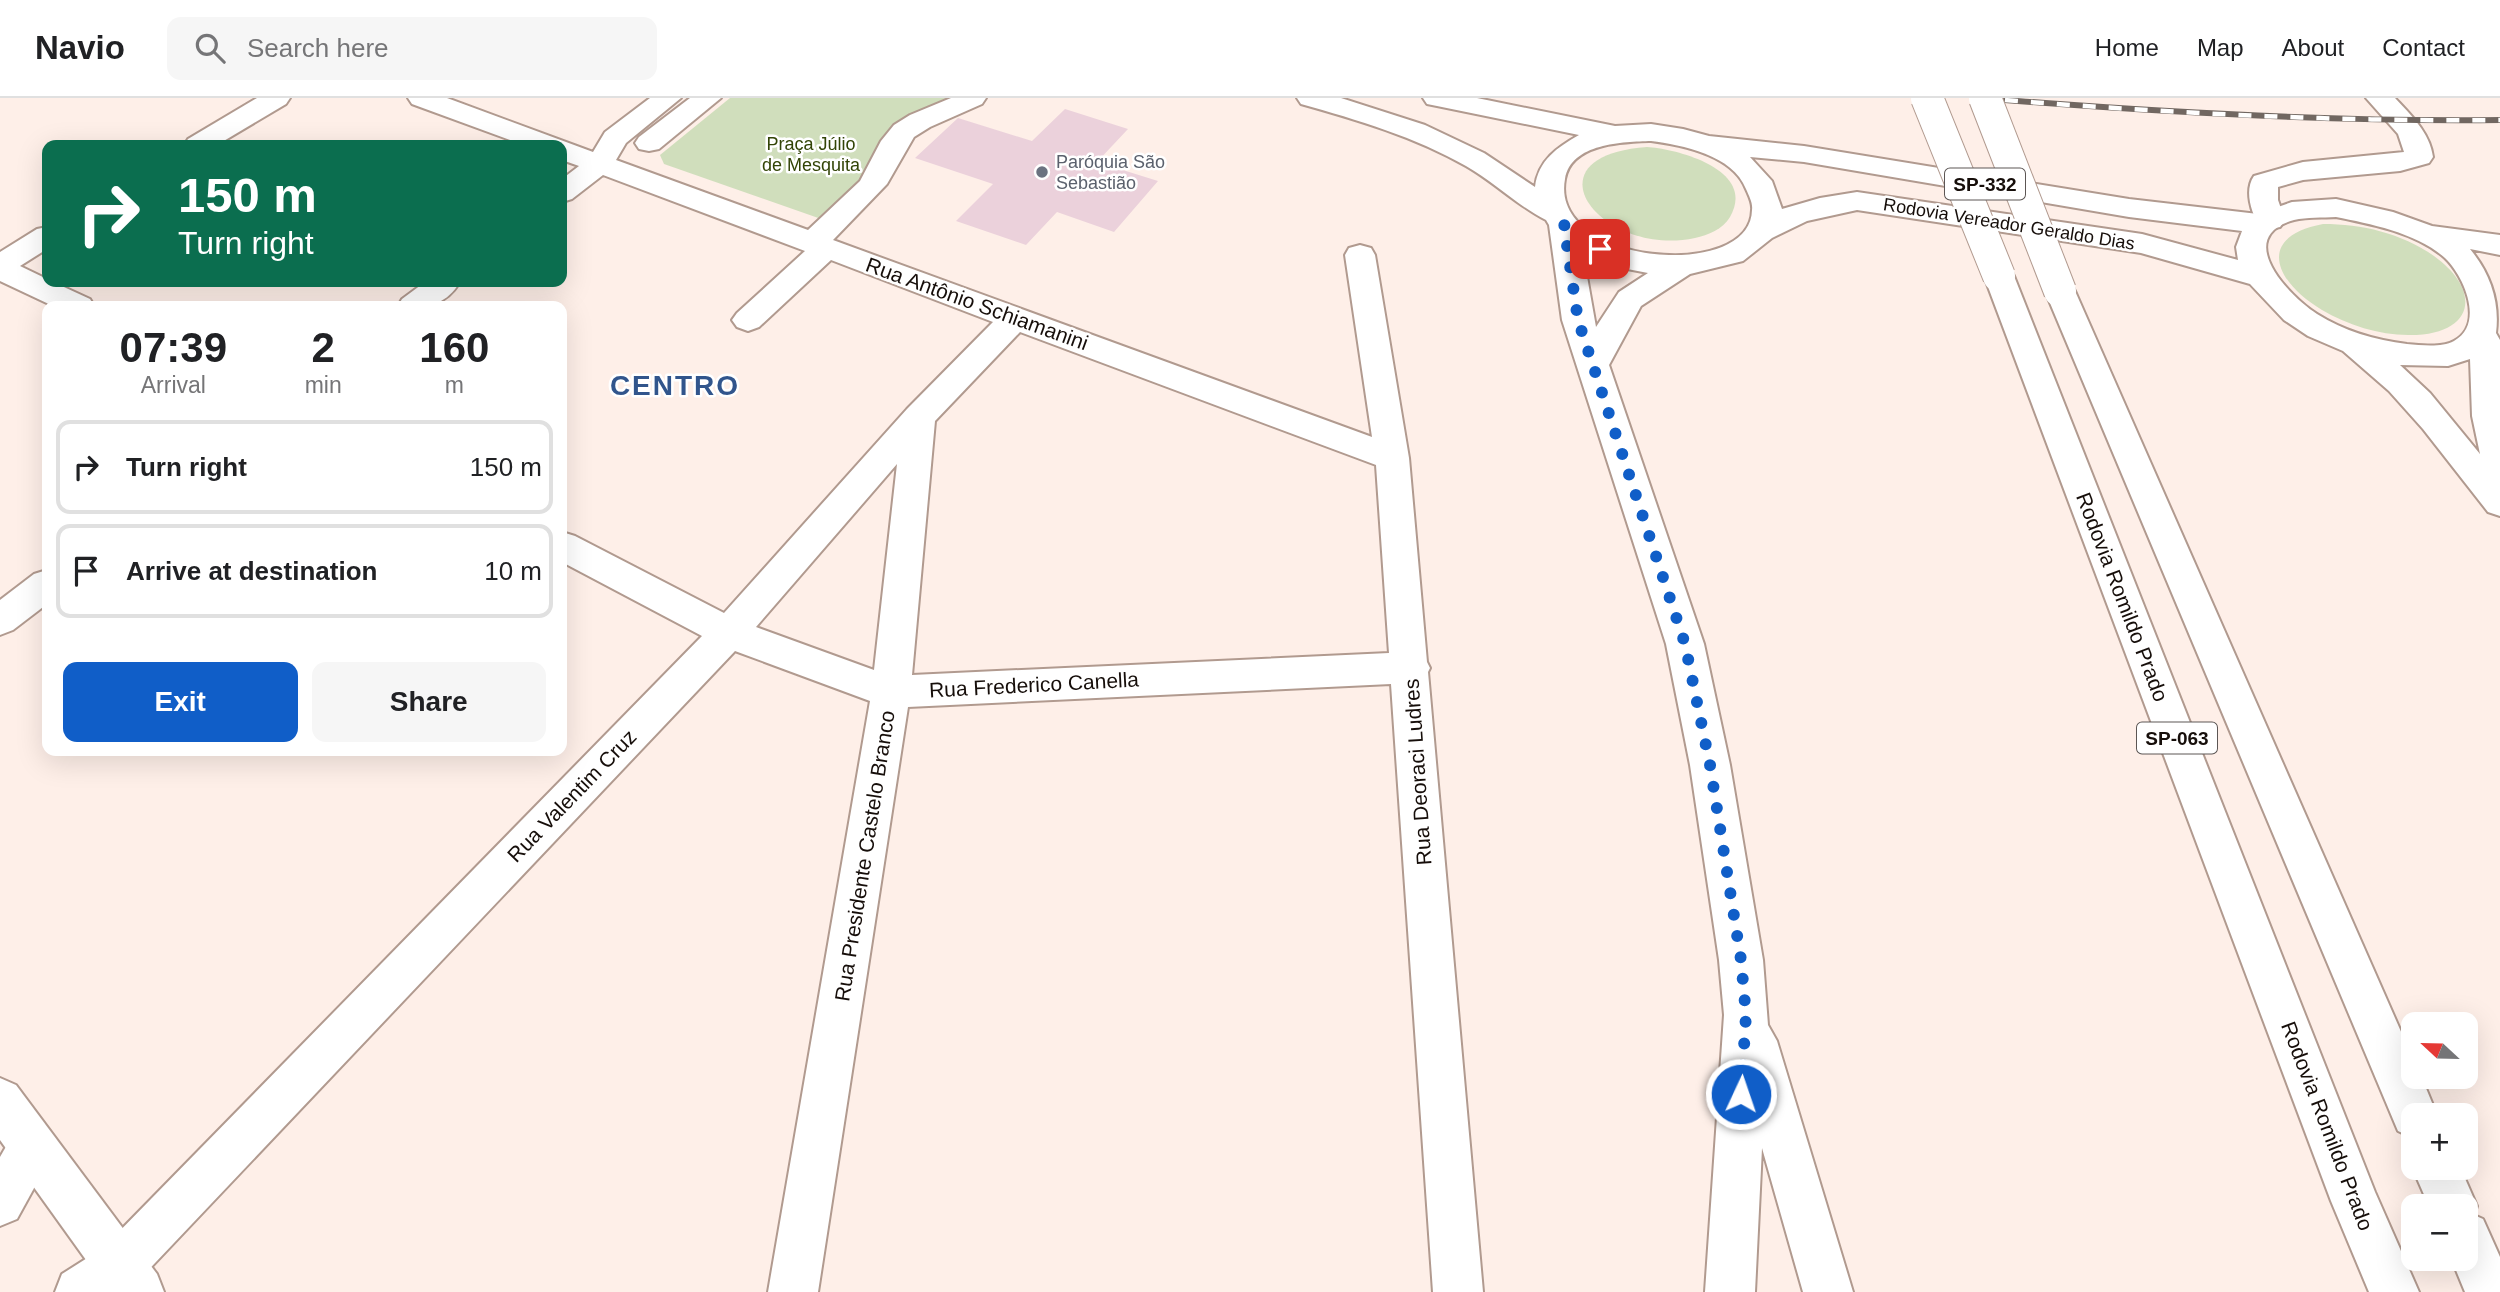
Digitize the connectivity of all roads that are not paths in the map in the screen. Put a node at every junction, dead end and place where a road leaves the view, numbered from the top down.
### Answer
1 (276, 98) edge
2 (422, 98) edge
3 (667, 98) edge
4 (707, 98) edge
5 (972, 98) edge
6 (1311, 98) edge
7 (1437, 98) edge
8 (1927, 98) edge
9 (1985, 98) edge
10 (2380, 98) edge
11 (1610, 133) junction
12 (206, 140) edge
13 (535, 140) edge
14 (1706, 144) junction
15 (583, 158) edge
16 (567, 185) edge
17 (1560, 219) junction
18 (2267, 222) junction
19 (2419, 230) junction
20 (1761, 232) junction
21 (42, 239) edge
22 (2500, 245) edge
23 (819, 246) junction
24 (1360, 255) dead end
25 (0, 267) edge
26 (1681, 267) junction
27 (2259, 276) junction
28 (438, 287) edge
29 (69, 301) edge
30 (420, 301) edge
31 (1015, 318) junction
32 (748, 320) dead end
33 (2494, 331) edge
34 (2344, 340) junction
35 (1594, 365) junction
36 (919, 417) junction
37 (1392, 458) junction
38 (2500, 467) edge
39 (2500, 503) edge
40 (567, 550) edge
41 (42, 588) edge
42 (0, 620) edge
43 (729, 633) junction
44 (1411, 668) junction
45 (891, 692) junction
46 (1746, 1015) junction
47 (0, 1101) edge
48 (2409, 1103) edge
49 (32, 1148) junction
50 (2355, 1201) junction
51 (0, 1202) edge
52 (2478, 1226) edge
53 (2500, 1247) edge
54 (2478, 1262) edge
55 (130, 1278) edge
56 (80, 1292) edge
57 (793, 1292) edge
58 (1458, 1292) edge
59 (1730, 1292) edge
60 (1828, 1292) edge
61 (2366, 1292) edge
62 (2394, 1292) edge
63 (2490, 1292) edge

1 - 12 main road
2 - 13 main road
3 - 15 main road
4 - 15 main road
5 - 23 main road
6 - 17 main road, SP-332
7 - 11 main road, SP-332
8 - 50 main road, Rodovia Romildo Prado / SP-063, bridge
9 - 48 main road, SP-063, bridge
10 - 18 main road
11 - 14 main road, SP-332
11 - 17 main road, SP-332
14 - 18 main road, Rodovia Vereador Geraldo Dias / SP-332
14 - 20 main road, SP-332
15 - 16 main road
15 - 23 main road, Rua Antônio Schiamanini
17 - 26 main road, SP-332
17 - 35 main road
18 - 19 main road, SP-332
18 - 27 main road
19 - 22 main road, SP-332
19 - 33 main road, SP-332
20 - 26 main road, SP-332
20 - 27 main road, Rodovia Vereador Geraldo Dias / SP-332
21 - 25 main road
23 - 31 main road, Rua Antônio Schiamanini
23 - 32 main road
24 - 37 main road, Rua Deoraci Ludres
25 - 29 main road
26 - 35 main road
27 - 34 main road
28 - 30 main road
31 - 36 main road, Rua Valentim Cruz
31 - 37 main road, Rua Antônio Schiamanini
33 - 34 main road
33 - 38 main road
34 - 39 main road
35 - 46 main road
36 - 43 main road, Rua Valentim Cruz
36 - 45 main road, Rua Presidente Castelo Branco
37 - 44 main road, Rua Deoraci Ludres
40 - 43 main road, Rua Frederico Canella
41 - 42 main road
43 - 45 main road, Rua Frederico Canella
43 - 55 main road, Rua Valentim Cruz
44 - 45 main road, Rua Frederico Canella
44 - 58 main road, Rua Deoraci Ludres
45 - 57 main road, Rua Presidente Castelo Branco
46 - 59 main road
46 - 60 main road
47 - 49 main road
49 - 51 main road
49 - 55 main road
50 - 61 main road
50 - 62 main road, Rodovia Romildo Prado / SP-063
52 - 53 main road
54 - 63 main road
55 - 56 main road, Rua Valentim Cruz

